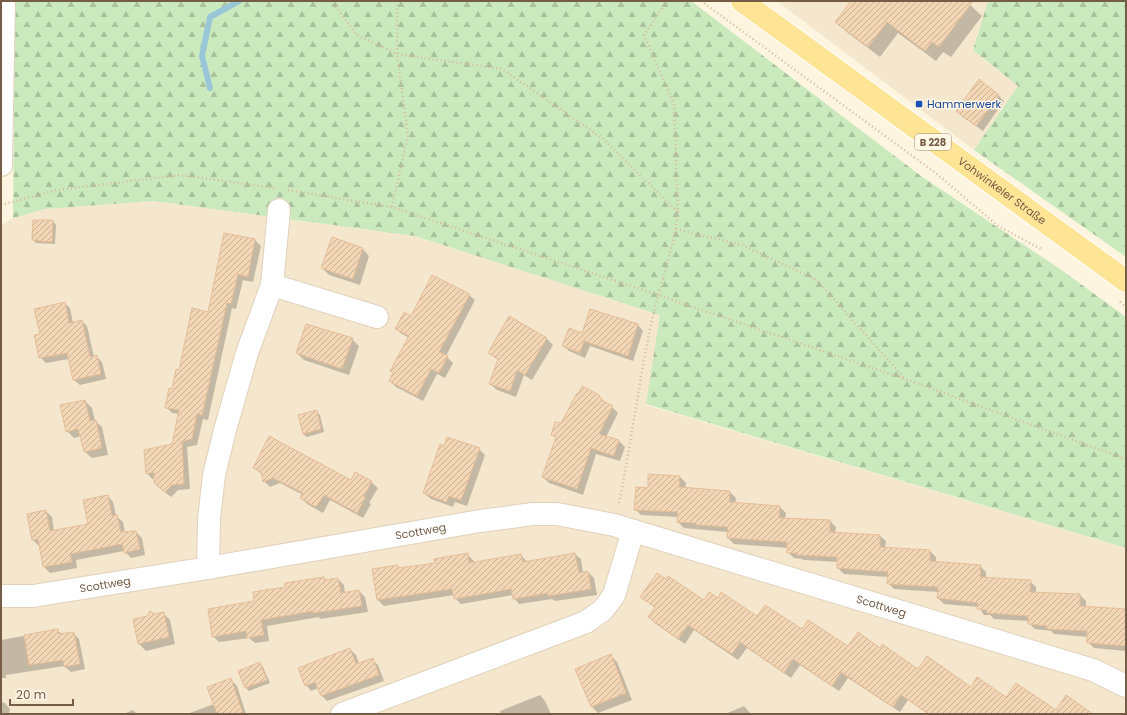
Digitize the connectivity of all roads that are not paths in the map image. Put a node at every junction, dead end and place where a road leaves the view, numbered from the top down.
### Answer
1 (742, 1) edge
2 (3, 4) edge
3 (1, 165) edge
4 (279, 210) dead end
5 (1126, 281) edge
6 (272, 285) junction
7 (376, 317) dead end
8 (624, 528) junction
9 (208, 568) junction
10 (1, 596) edge
11 (1126, 686) edge
12 (342, 714) edge

1 - 5 main road, Vohwinkeler Straße / B 228
2 - 3 street
4 - 6 street
6 - 7 street
6 - 9 street
8 - 9 street, Scottweg
8 - 11 street, Scottweg
8 - 12 street
9 - 10 street, Scottweg

